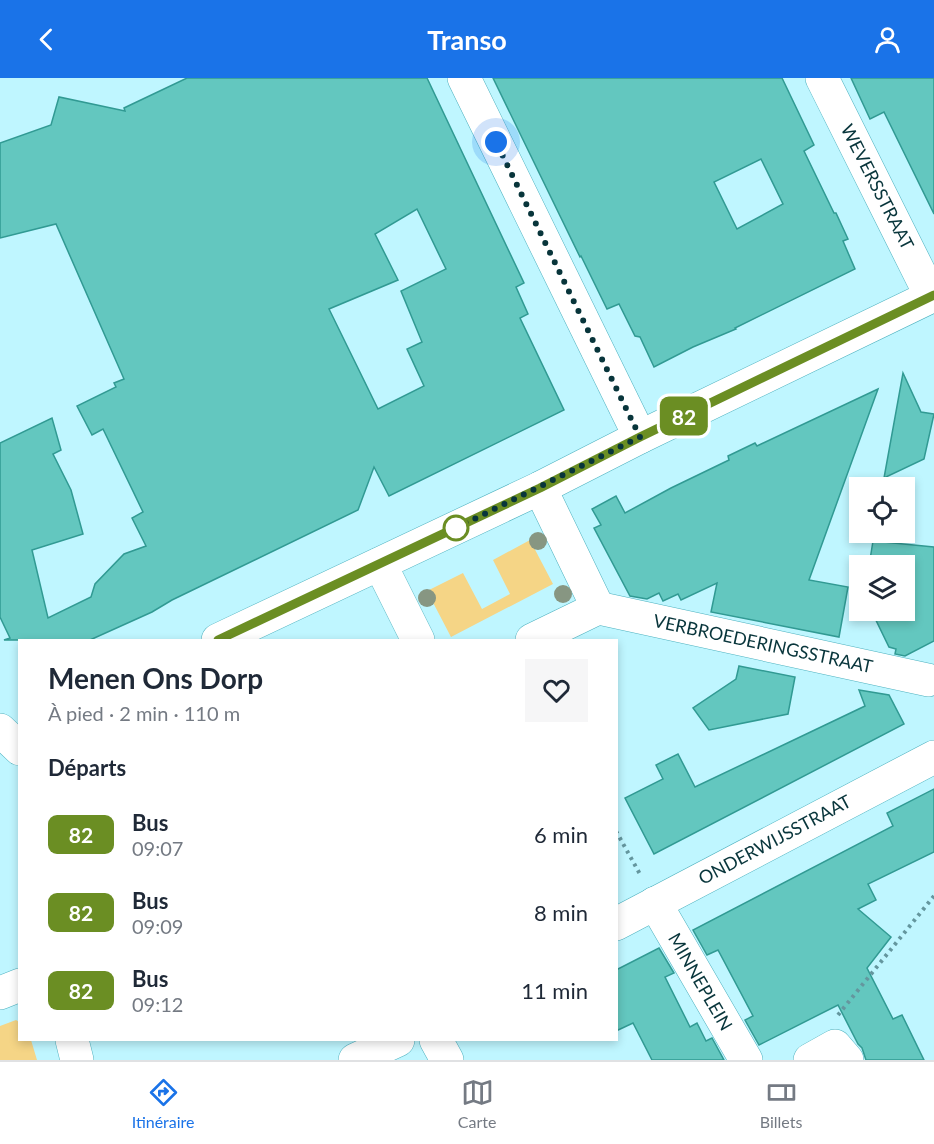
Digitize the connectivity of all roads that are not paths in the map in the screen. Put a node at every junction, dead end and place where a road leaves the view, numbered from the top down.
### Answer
1 (464, 78) edge
2 (822, 78) edge
3 (933, 296) edge
4 (640, 437) junction
5 (540, 488) junction
6 (380, 564) junction
7 (598, 608) junction
8 (220, 639) edge
9 (418, 639) edge
10 (534, 639) edge
11 (932, 683) edge
12 (0, 729) edge
13 (18, 747) edge
14 (934, 757) edge
15 (655, 903) junction
16 (618, 923) edge
17 (18, 986) edge
18 (0, 993) edge
19 (72, 1041) edge
20 (396, 1041) edge
21 (437, 1041) edge
22 (77, 1060) edge
23 (355, 1060) edge
24 (447, 1060) edge
25 (746, 1060) edge

1 - 4 street
2 - 3 street, WEVERSSTRAAT
3 - 4 street
4 - 5 street
5 - 6 street
5 - 7 street
6 - 8 street
6 - 9 street
7 - 10 street
7 - 11 street, VERBROEDERINGSSTRAAT
12 - 13 street
14 - 15 street, ONDERWIJSSTRAAT
15 - 16 street, ONDERWIJSSTRAAT
15 - 25 street, MINNEPLEIN
17 - 18 street
19 - 22 street
20 - 23 street
21 - 24 street

